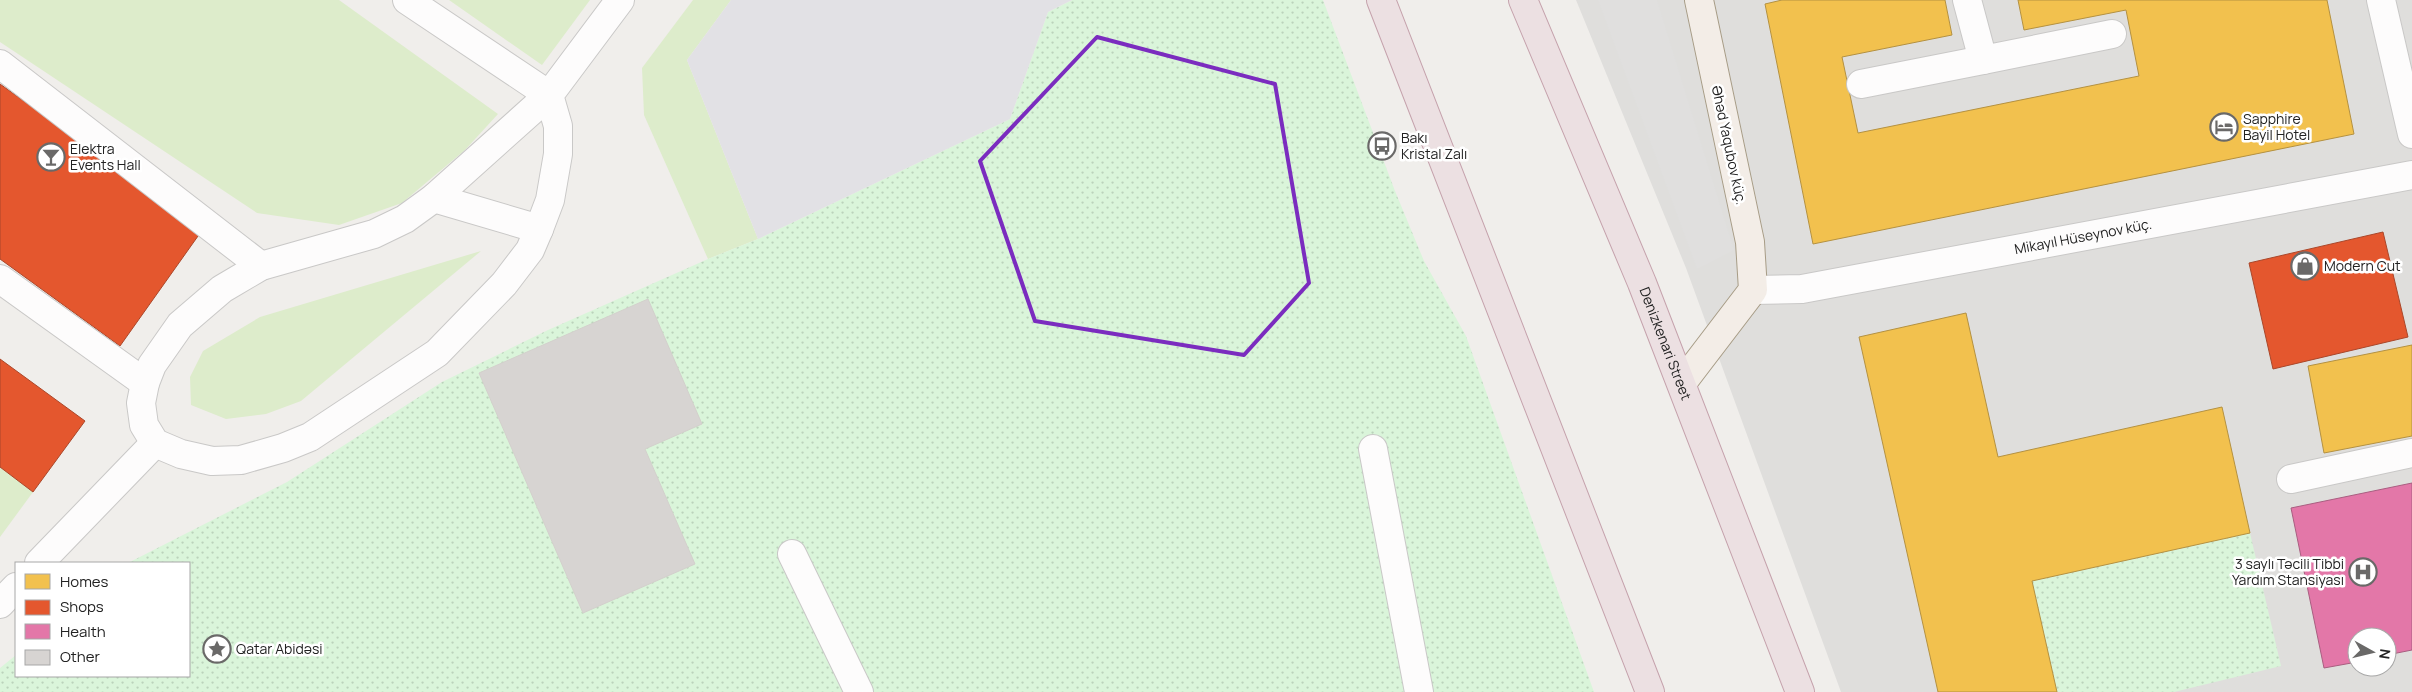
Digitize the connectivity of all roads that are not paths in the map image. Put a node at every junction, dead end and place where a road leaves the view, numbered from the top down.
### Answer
1 (407, 0) edge
2 (620, 0) edge
3 (1380, 0) edge
4 (1523, 0) edge
5 (1698, 0) edge
6 (1967, 0) edge
7 (2381, 0) edge
8 (2112, 34) dead end
9 (1983, 60) junction
10 (0, 64) edge
11 (1861, 84) dead end
12 (549, 94) junction
13 (2412, 134) edge
14 (2412, 175) edge
15 (434, 198) junction
16 (539, 229) junction
17 (261, 266) junction
18 (0, 279) edge
19 (1753, 290) junction
20 (145, 383) junction
21 (1682, 383) junction
22 (155, 443) junction
23 (1373, 449) dead end
24 (2412, 453) edge
25 (2291, 479) dead end
26 (792, 554) dead end
27 (40, 562) edge
28 (15, 588) edge
29 (0, 604) edge
30 (859, 692) edge
31 (1419, 692) edge
32 (1650, 692) edge
33 (1800, 692) edge

1 - 12 street
2 - 12 street
3 - 32 highway
4 - 21 highway, Denizkenari Street
5 - 19 main road, Əhəd Yaqubov küç.
6 - 9 street
7 - 13 street
8 - 9 street
9 - 11 street
10 - 17 street
12 - 15 street
12 - 16 street
14 - 19 street, Mikayıl Hüseynov küç.
15 - 16 street
15 - 17 street
16 - 22 street
17 - 20 street
18 - 20 street
19 - 21 main road
20 - 22 street
21 - 33 highway, Denizkenari Street
22 - 27 street
23 - 31 street
24 - 25 street
26 - 30 street
28 - 29 street

